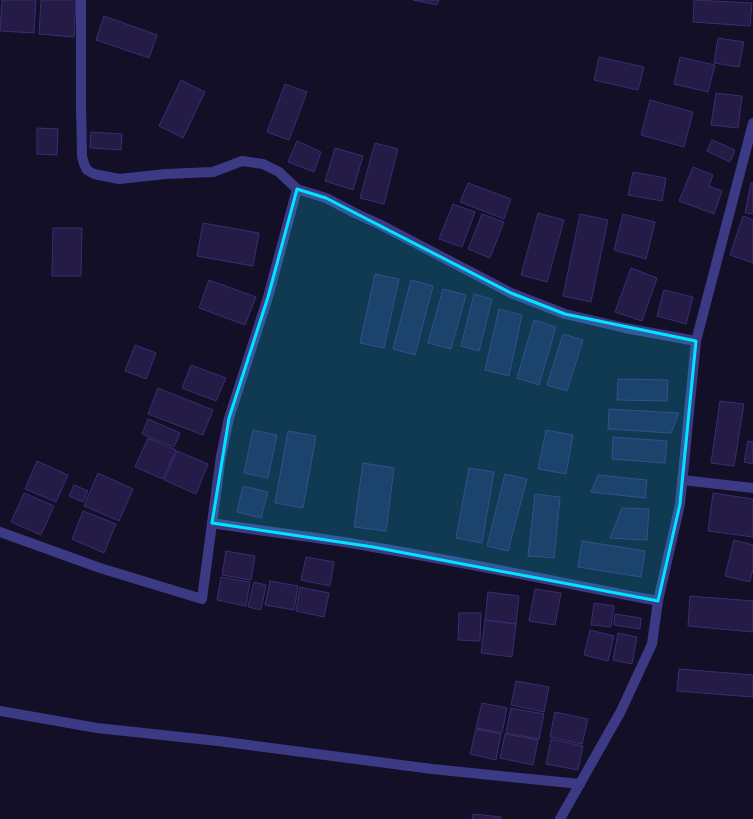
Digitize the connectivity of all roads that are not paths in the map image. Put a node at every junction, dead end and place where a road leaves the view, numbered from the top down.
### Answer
1 (80, 0) edge
2 (753, 123) edge
3 (749, 156) edge
4 (297, 189) junction
5 (696, 341) junction
6 (682, 480) junction
7 (753, 488) edge
8 (212, 523) junction
9 (0, 532) edge
10 (658, 601) junction
11 (0, 711) edge
12 (580, 784) junction
13 (560, 819) edge

1 - 4 street
2 - 3 street
3 - 5 street
4 - 5 street
4 - 8 street
5 - 6 street
6 - 7 street
6 - 10 street
8 - 9 street
8 - 10 street
10 - 12 street
11 - 12 street
12 - 13 street

